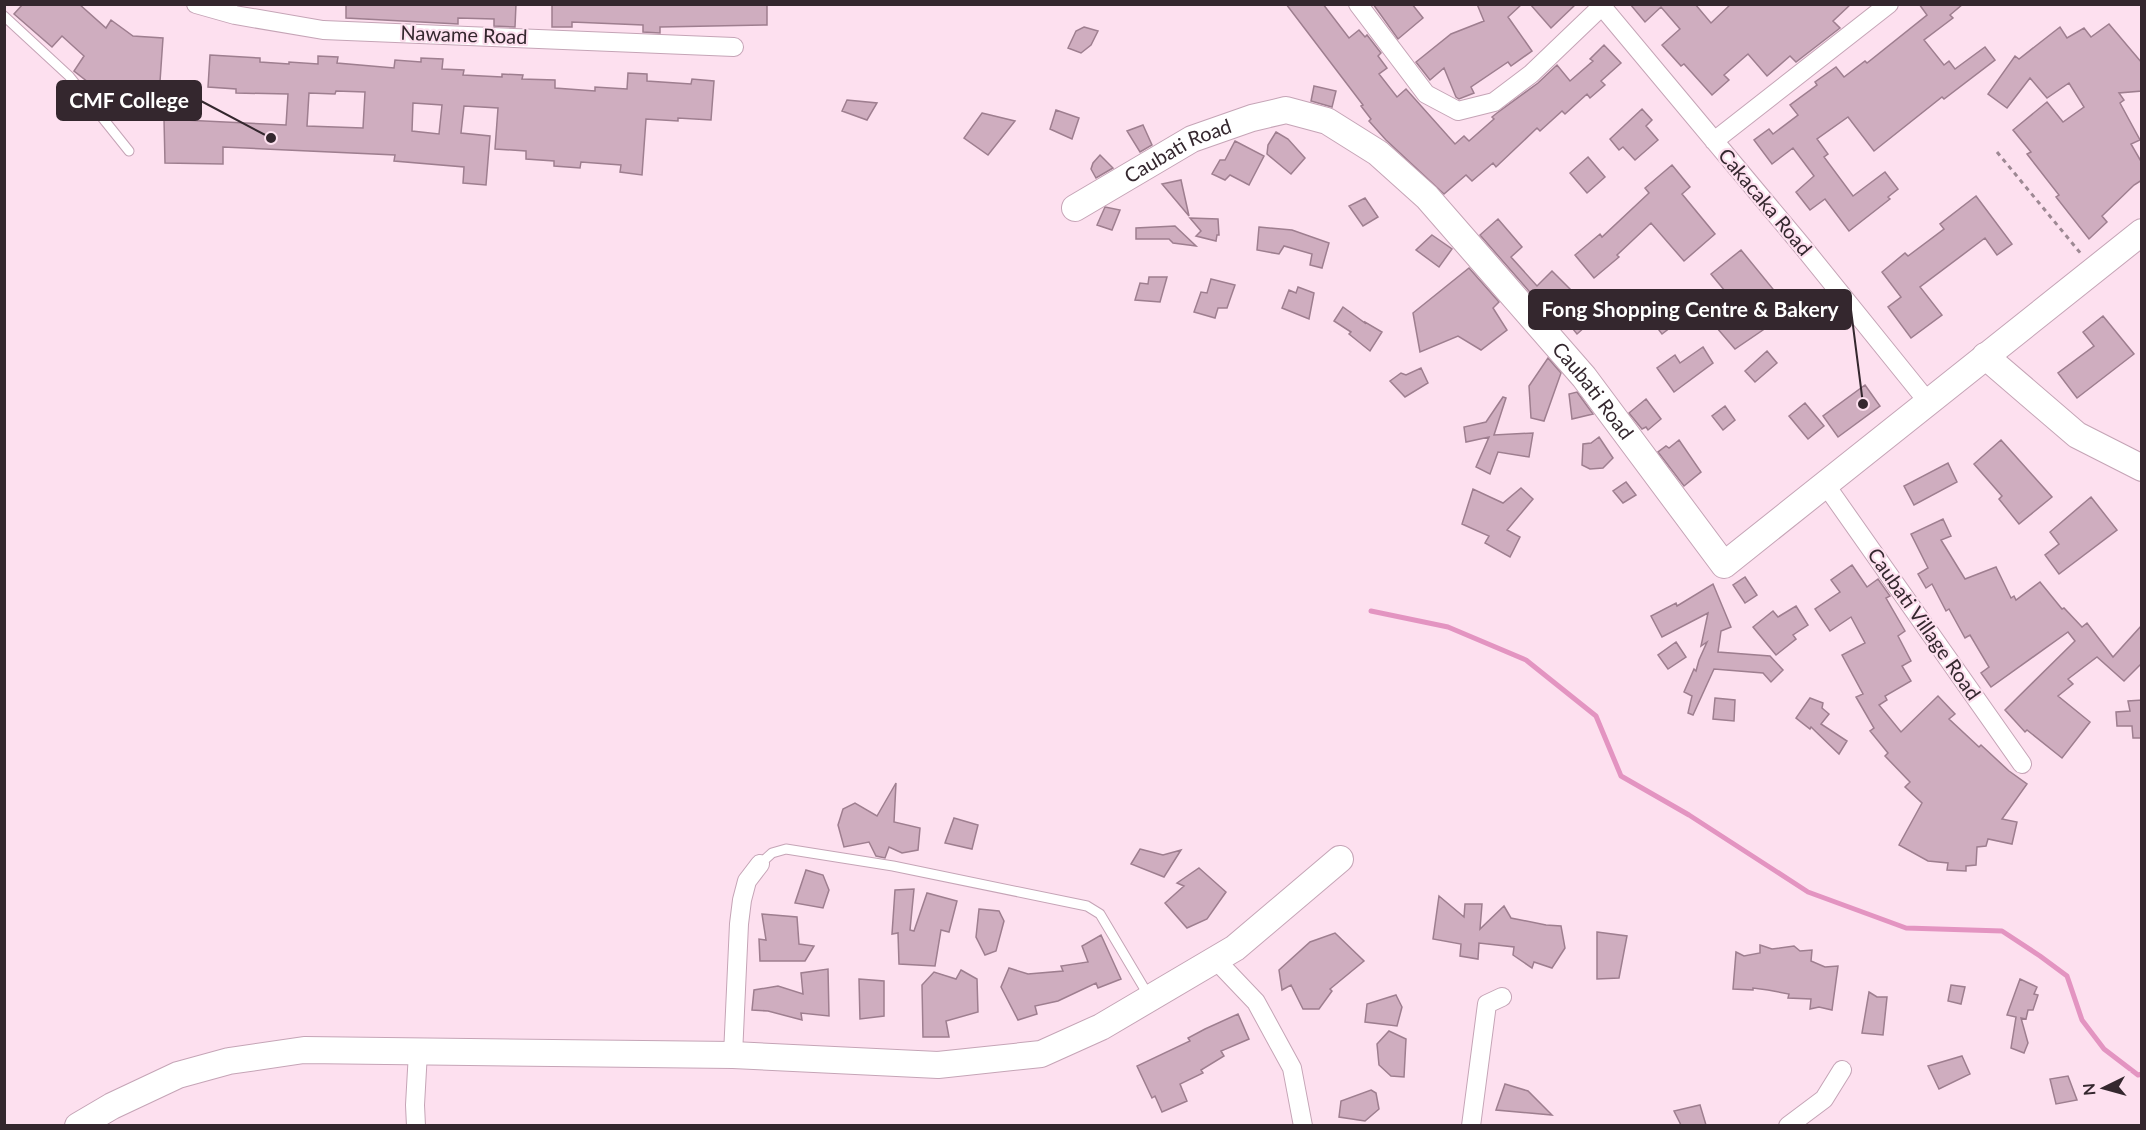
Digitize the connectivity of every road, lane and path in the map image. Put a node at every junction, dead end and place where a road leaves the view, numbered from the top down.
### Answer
1 (196, 4) edge
2 (1359, 4) edge
3 (1889, 4) edge
4 (1600, 6) edge
5 (4, 16) edge
6 (734, 47) dead end
7 (1714, 141) junction
8 (129, 151) dead end
9 (1997, 152) dead end
10 (1075, 208) dead end
11 (2142, 232) edge
12 (2095, 270) junction
13 (1985, 356) junction
14 (1928, 402) junction
15 (2142, 468) edge
16 (1825, 484) junction
17 (2022, 764) dead end
18 (1340, 859) dead end
19 (760, 864) joint
20 (1215, 959) junction
21 (1502, 997) dead end
22 (1150, 998) junction
23 (418, 1052) junction
24 (733, 1055) junction
25 (1842, 1070) dead end
26 (78, 1125) edge
27 (416, 1125) edge
28 (1303, 1125) edge
29 (1471, 1125) edge
30 (1788, 1125) edge

1 - 6 street, Nawame Road
2 - 4 street
3 - 7 street
4 - 7 street, Cakacaka Road
5 - 8 lane
7 - 14 street, Cakacaka Road
9 - 12 path
10 - 16 street, Caubati Road
11 - 12 street, Caubati Road
12 - 13 street, Caubati Road
13 - 14 street, Caubati Road
13 - 15 street
14 - 16 street, Caubati Road
16 - 17 street, Caubati Village Road
18 - 20 street
19 - 22 lane
19 - 24 street
20 - 22 street
20 - 28 street
21 - 29 street
22 - 24 street
23 - 24 street
23 - 26 street
23 - 27 street
25 - 30 street

